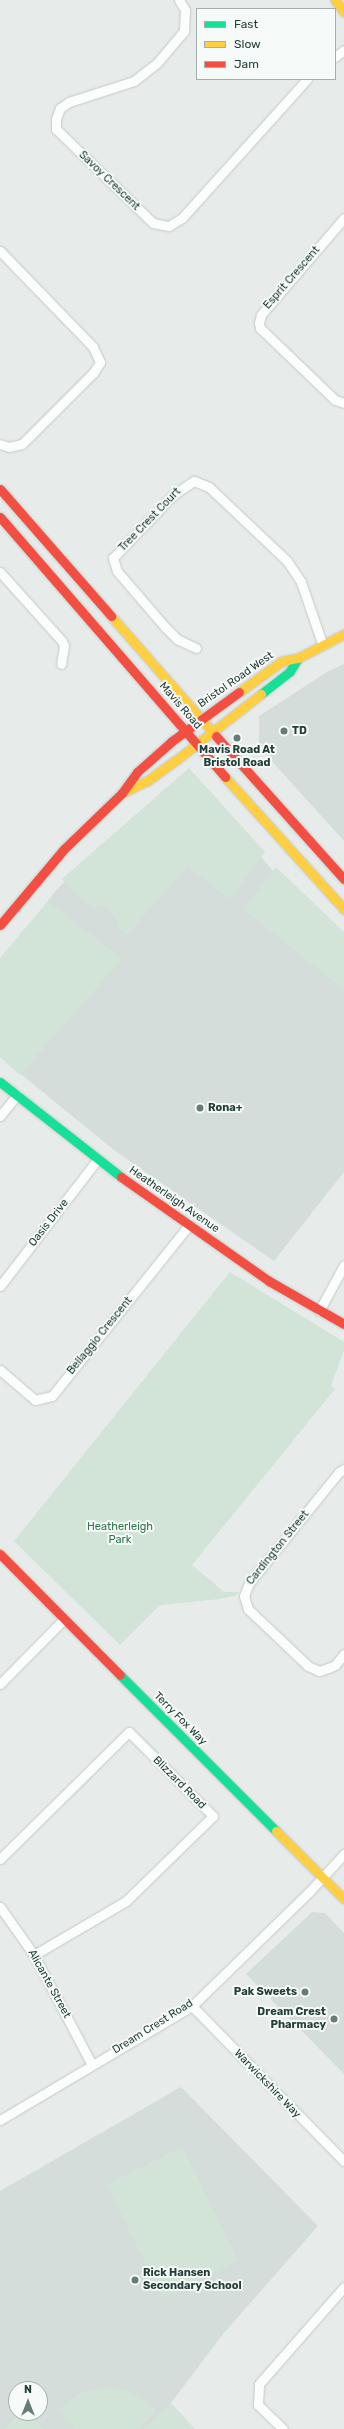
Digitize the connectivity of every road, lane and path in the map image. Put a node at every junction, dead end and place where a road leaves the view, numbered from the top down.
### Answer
1 (179, 0) edge
2 (335, 0) edge
3 (344, 12) edge
4 (344, 50) edge
5 (336, 56) edge
6 (306, 80) edge
7 (344, 218) edge
8 (0, 251) edge
9 (344, 403) edge
10 (0, 444) edge
11 (0, 489) edge
12 (0, 517) edge
13 (0, 572) edge
14 (344, 634) edge
15 (322, 643) junction
16 (196, 648) dead end
17 (298, 658) junction
18 (61, 664) dead end
19 (202, 718) junction
20 (186, 731) junction
21 (213, 731) junction
22 (196, 744) junction
23 (122, 793) junction
24 (344, 879) edge
25 (344, 909) edge
26 (0, 925) edge
27 (0, 1082) edge
28 (16, 1095) junction
29 (0, 1116) edge
30 (97, 1160) junction
31 (188, 1226) junction
32 (344, 1265) edge
33 (0, 1286) edge
34 (319, 1311) junction
35 (344, 1324) edge
36 (0, 1370) edge
37 (344, 1469) edge
38 (0, 1554) edge
39 (64, 1619) junction
40 (344, 1654) edge
41 (0, 1684) edge
42 (344, 1854) edge
43 (0, 1859) edge
44 (323, 1878) junction
45 (344, 1899) edge
46 (0, 1907) edge
47 (34, 1955) junction
48 (192, 2006) junction
49 (92, 2064) junction
50 (0, 2120) edge
51 (344, 2161) edge
52 (344, 2287) edge
53 (283, 2429) edge

1 - 6 street, Savoy Crescent
2 - 3 street
4 - 5 street
7 - 9 street, Esprit Crescent
8 - 10 street
11 - 19 street, Mavis Road
12 - 20 street, Mavis Road
13 - 18 street
14 - 15 street, Bristol Road West
15 - 16 street, Tree Crest Court
15 - 17 street, Bristol Road West
17 - 19 street, Bristol Road West
17 - 21 street, Bristol Road West
19 - 20 street, Bristol Road West
19 - 21 street, Mavis Road
20 - 22 street, Mavis Road
20 - 23 street, Bristol Road West
21 - 22 street, Bristol Road West
21 - 24 street, Mavis Road
22 - 23 street, Bristol Road West
22 - 25 street, Mavis Road
23 - 26 street, Bristol Road West
27 - 28 street, Heatherleigh Avenue
28 - 29 street
28 - 30 street, Heatherleigh Avenue
30 - 31 street, Heatherleigh Avenue
30 - 33 street, Oasis Drive
31 - 34 street, Heatherleigh Avenue
31 - 36 street, Bellaggio Crescent
32 - 34 street
34 - 35 street, Heatherleigh Avenue
37 - 40 street, Cardington Street
38 - 39 street, Terry Fox Way
39 - 41 street
39 - 44 street, Terry Fox Way
42 - 44 street, Dream Crest Road
43 - 47 street, Blizzard Road
44 - 45 street, Terry Fox Way
44 - 48 street, Dream Crest Road
46 - 47 street, Alicante Street
47 - 49 street, Alicante Street
48 - 49 street, Dream Crest Road
48 - 51 street, Warwickshire Way
49 - 50 street, Dream Crest Road
52 - 53 street

